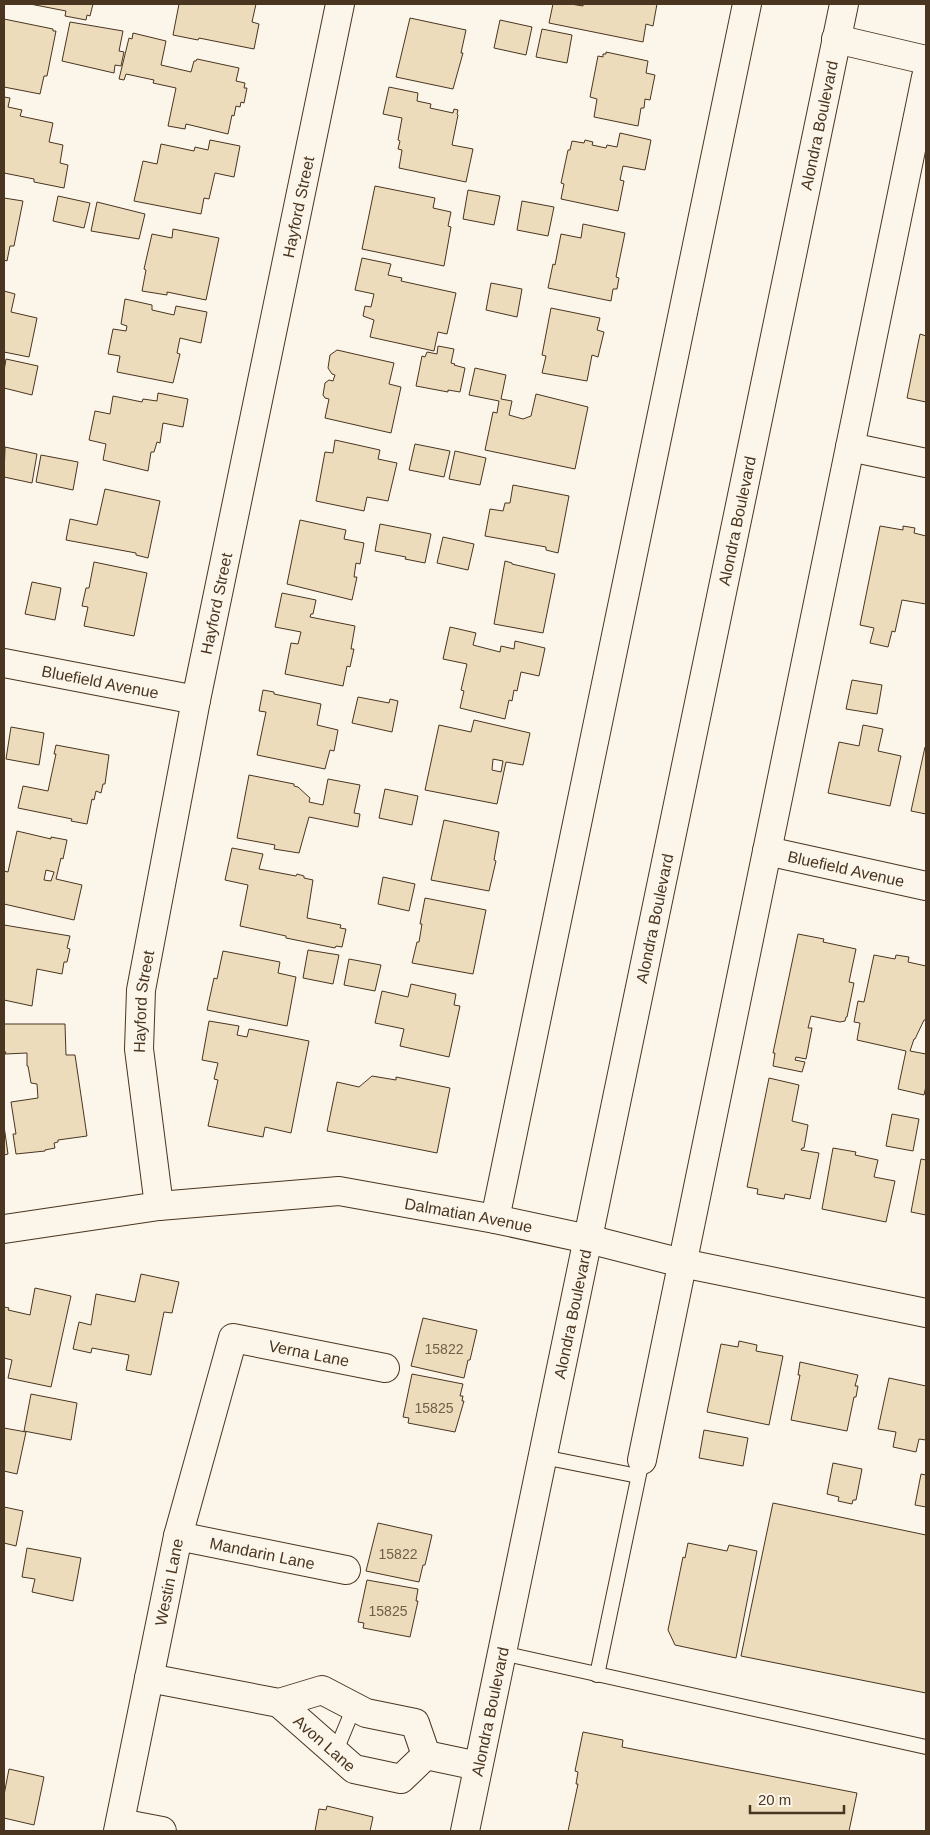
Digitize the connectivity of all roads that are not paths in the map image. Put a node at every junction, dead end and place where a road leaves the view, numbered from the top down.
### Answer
1 (340, 4) edge
2 (747, 4) edge
3 (844, 4) edge
4 (836, 39) junction
5 (926, 60) edge
6 (926, 77) edge
7 (850, 447) junction
8 (926, 463) edge
9 (4, 664) edge
10 (196, 700) junction
11 (767, 851) junction
12 (926, 886) edge
13 (159, 1206) junction
14 (495, 1219) junction
15 (4, 1229) edge
16 (588, 1239) junction
17 (682, 1263) junction
18 (926, 1313) edge
19 (233, 1338) joint
20 (385, 1368) dead end
21 (542, 1457) junction
22 (640, 1468) junction
23 (178, 1536) junction
24 (346, 1570) dead end
25 (502, 1653) junction
26 (597, 1674) junction
27 (150, 1678) junction
28 (279, 1703) junction
29 (354, 1707) junction
30 (926, 1747) edge
31 (335, 1753) junction
32 (426, 1755) junction
33 (478, 1766) junction
34 (119, 1827) edge
35 (162, 1831) edge
36 (465, 1831) edge

1 - 10 street, Hayford Street
2 - 14 street
3 - 4 street, Alondra Boulevard
4 - 5 street
4 - 16 street, Alondra Boulevard
6 - 7 street
7 - 8 street
7 - 11 street
9 - 10 street, Bluefield Avenue
10 - 13 street, Hayford Street
11 - 12 street, Bluefield Avenue
11 - 17 street
13 - 14 street, Dalmatian Avenue
13 - 15 street, Dalmatian Avenue
14 - 16 street, Dalmatian Avenue
16 - 17 street, Dalmatian Avenue
16 - 21 street, Alondra Boulevard
17 - 18 street, Dalmatian Avenue
17 - 22 street
19 - 20 street, Verna Lane
19 - 23 street, Westin Lane
21 - 22 lane
21 - 25 street, Alondra Boulevard
22 - 26 lane
23 - 24 street, Mandarin Lane
23 - 27 street, Westin Lane
25 - 26 lane
25 - 33 street, Alondra Boulevard
26 - 30 lane
27 - 28 street, Avon Lane
27 - 34 street, Westin Lane
28 - 29 street, Avon Lane
28 - 31 street, Avon Lane
29 - 31 lane
29 - 32 street, Avon Lane
31 - 32 street, Avon Lane
32 - 33 street
33 - 36 street, Alondra Boulevard
34 - 35 street

